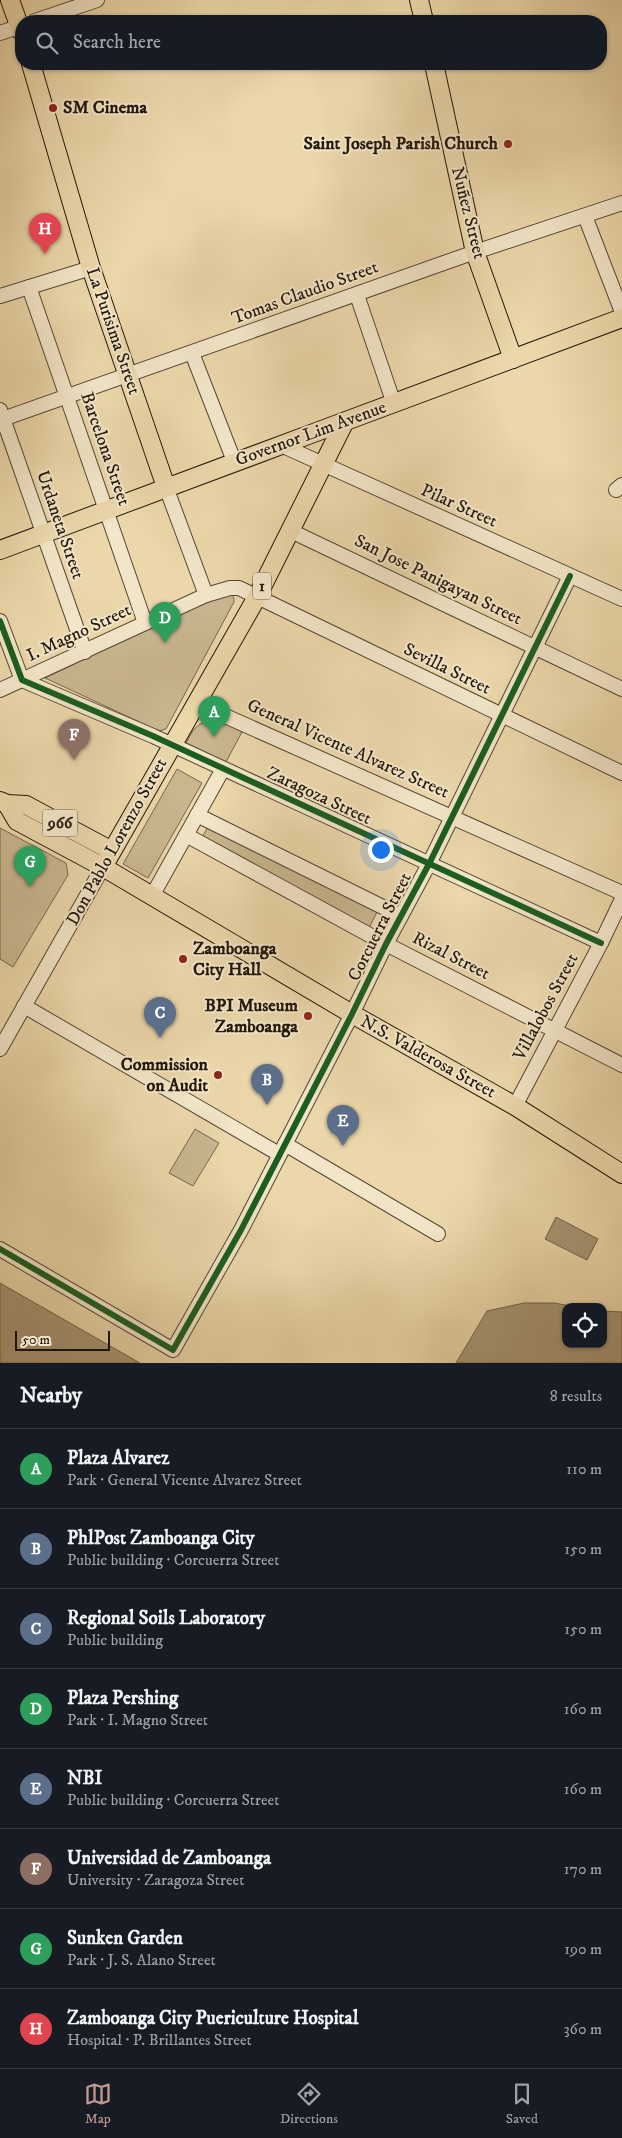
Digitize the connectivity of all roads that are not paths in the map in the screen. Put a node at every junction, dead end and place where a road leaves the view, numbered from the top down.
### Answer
1 (10, 0) edge
2 (96, 0) edge
3 (419, 0) edge
4 (18, 15) edge
5 (54, 15) edge
6 (423, 15) edge
7 (15, 29) edge
8 (0, 33) edge
9 (32, 70) edge
10 (435, 70) edge
11 (622, 203) edge
12 (585, 216) junction
13 (475, 252) junction
14 (91, 268) junction
15 (29, 287) junction
16 (357, 295) junction
17 (0, 296) edge
18 (622, 312) edge
19 (622, 318) edge
20 (192, 353) junction
21 (513, 359) junction
22 (128, 376) junction
23 (68, 397) junction
24 (394, 404) junction
25 (1, 416) edge
26 (344, 423) junction
27 (281, 445) junction
28 (234, 461) junction
29 (323, 465) junction
30 (166, 487) junction
31 (106, 509) junction
32 (292, 530) junction
33 (43, 534) junction
34 (0, 550) edge
35 (570, 576) junction
36 (206, 595) junction
37 (257, 597) junction
38 (622, 599) edge
39 (0, 620) edge
40 (146, 623) junction
41 (536, 649) junction
42 (85, 652) junction
43 (22, 680) junction
44 (622, 689) edge
45 (0, 690) edge
46 (196, 703) junction
47 (502, 716) junction
48 (172, 745) junction
49 (223, 769) junction
50 (622, 773) edge
51 (3, 803) edge
52 (197, 815) junction
53 (452, 816) junction
54 (186, 835) junction
55 (112, 851) junction
56 (429, 864) junction
57 (103, 867) junction
58 (622, 892) edge
59 (152, 896) junction
60 (622, 899) edge
61 (401, 916) junction
62 (601, 943) junction
63 (386, 944) junction
64 (24, 1006) junction
65 (352, 1014) junction
66 (556, 1030) junction
67 (0, 1049) edge
68 (622, 1065) edge
69 (515, 1106) junction
70 (282, 1149) junction
71 (622, 1174) edge
72 (438, 1234) dead end
73 (0, 1249) edge

1 - 4 main road
2 - 5 street
3 - 6 main road
7 - 8 street
9 - 14 main road, La Purisima Street
10 - 13 main road, Nuñez Street
11 - 12 street, Tomas Claudio Street
12 - 13 street, Tomas Claudio Street
12 - 18 street
13 - 16 street, Tomas Claudio Street
13 - 21 main road, Nuñez Street
14 - 15 street
14 - 22 main road, La Purisima Street
15 - 17 street
15 - 23 street, Barcelona Street
16 - 20 street, Tomas Claudio Street
16 - 24 street
19 - 21 main road, Governor Lim Avenue
20 - 22 street, Tomas Claudio Street
20 - 28 street
21 - 24 main road, Governor Lim Avenue
22 - 23 street, Tomas Claudio Street
22 - 30 main road, La Purisima Street
23 - 25 street, Tomas Claudio Street
23 - 31 street, Barcelona Street
24 - 26 main road, Governor Lim Avenue
25 - 33 street, Urdaneta Street
26 - 27 main road, Governor Lim Avenue
26 - 29 main road, Don Pablo Lorenzo Street / 1
27 - 28 main road, Governor Lim Avenue
27 - 29 street, Pilar Street
28 - 30 main road, Governor Lim Avenue
29 - 32 main road, Don Pablo Lorenzo Street / 1
29 - 35 street, Pilar Street
30 - 31 main road, Governor Lim Avenue
30 - 36 street, La Purisima Street
31 - 33 main road, Governor Lim Avenue
31 - 40 street, Barcelona Street
32 - 37 main road, Don Pablo Lorenzo Street / 1
32 - 41 street, San Jose Panigayan Street
33 - 34 main road, Governor Lim Avenue
33 - 42 street, Urdaneta Street
35 - 38 street, Pilar Street
35 - 41 street, Corcuerra Street
36 - 37 street, I. Magno Street
36 - 40 street, I. Magno Street
37 - 46 main road, Don Pablo Lorenzo Street / 1
37 - 47 street, Sevilla Street
39 - 43 street
40 - 42 street, I. Magno Street
41 - 44 street, San Jose Panigayan Street
41 - 47 street, Corcuerra Street
42 - 43 street, I. Magno Street
43 - 45 street, I. Magno Street
43 - 48 street, Zaragoza Street
46 - 48 main road, Don Pablo Lorenzo Street / 1
46 - 53 street, General Vicente Alvarez Street
47 - 50 street, Sevilla Street
47 - 53 street, Corcuerra Street
48 - 49 street, Zaragoza Street
48 - 55 main road, Don Pablo Lorenzo Street / 1
49 - 52 street
49 - 56 street, Zaragoza Street
51 - 55 main road, 966
51 - 57 main road, 966
52 - 54 street
52 - 61 street, Rizal Street
53 - 56 street, Corcuerra Street
53 - 58 street, General Vicente Alvarez Street
54 - 59 street
54 - 63 street, Rizal Street
55 - 57 main road, Don Pablo Lorenzo Street / 1
56 - 61 street, Corcuerra Street
56 - 62 street, Zaragoza Street
57 - 59 main road, N.S. Valderosa Street
57 - 64 street, Don Pablo Lorenzo Street
59 - 65 main road, N.S. Valderosa Street
60 - 62 street, Villalobos Street
61 - 63 street, Corcuerra Street
62 - 66 street, Villalobos Street
63 - 65 street, Corcuerra Street
63 - 66 street, Rizal Street
64 - 67 street, Don Pablo Lorenzo Street
64 - 70 street
65 - 69 main road, N.S. Valderosa Street
65 - 70 street, Corcuerra Street
66 - 68 street, Rizal Street
66 - 69 street, Villalobos Street
69 - 71 main road, N.S. Valderosa Street
70 - 72 street
70 - 73 street, Corcuerra Street

